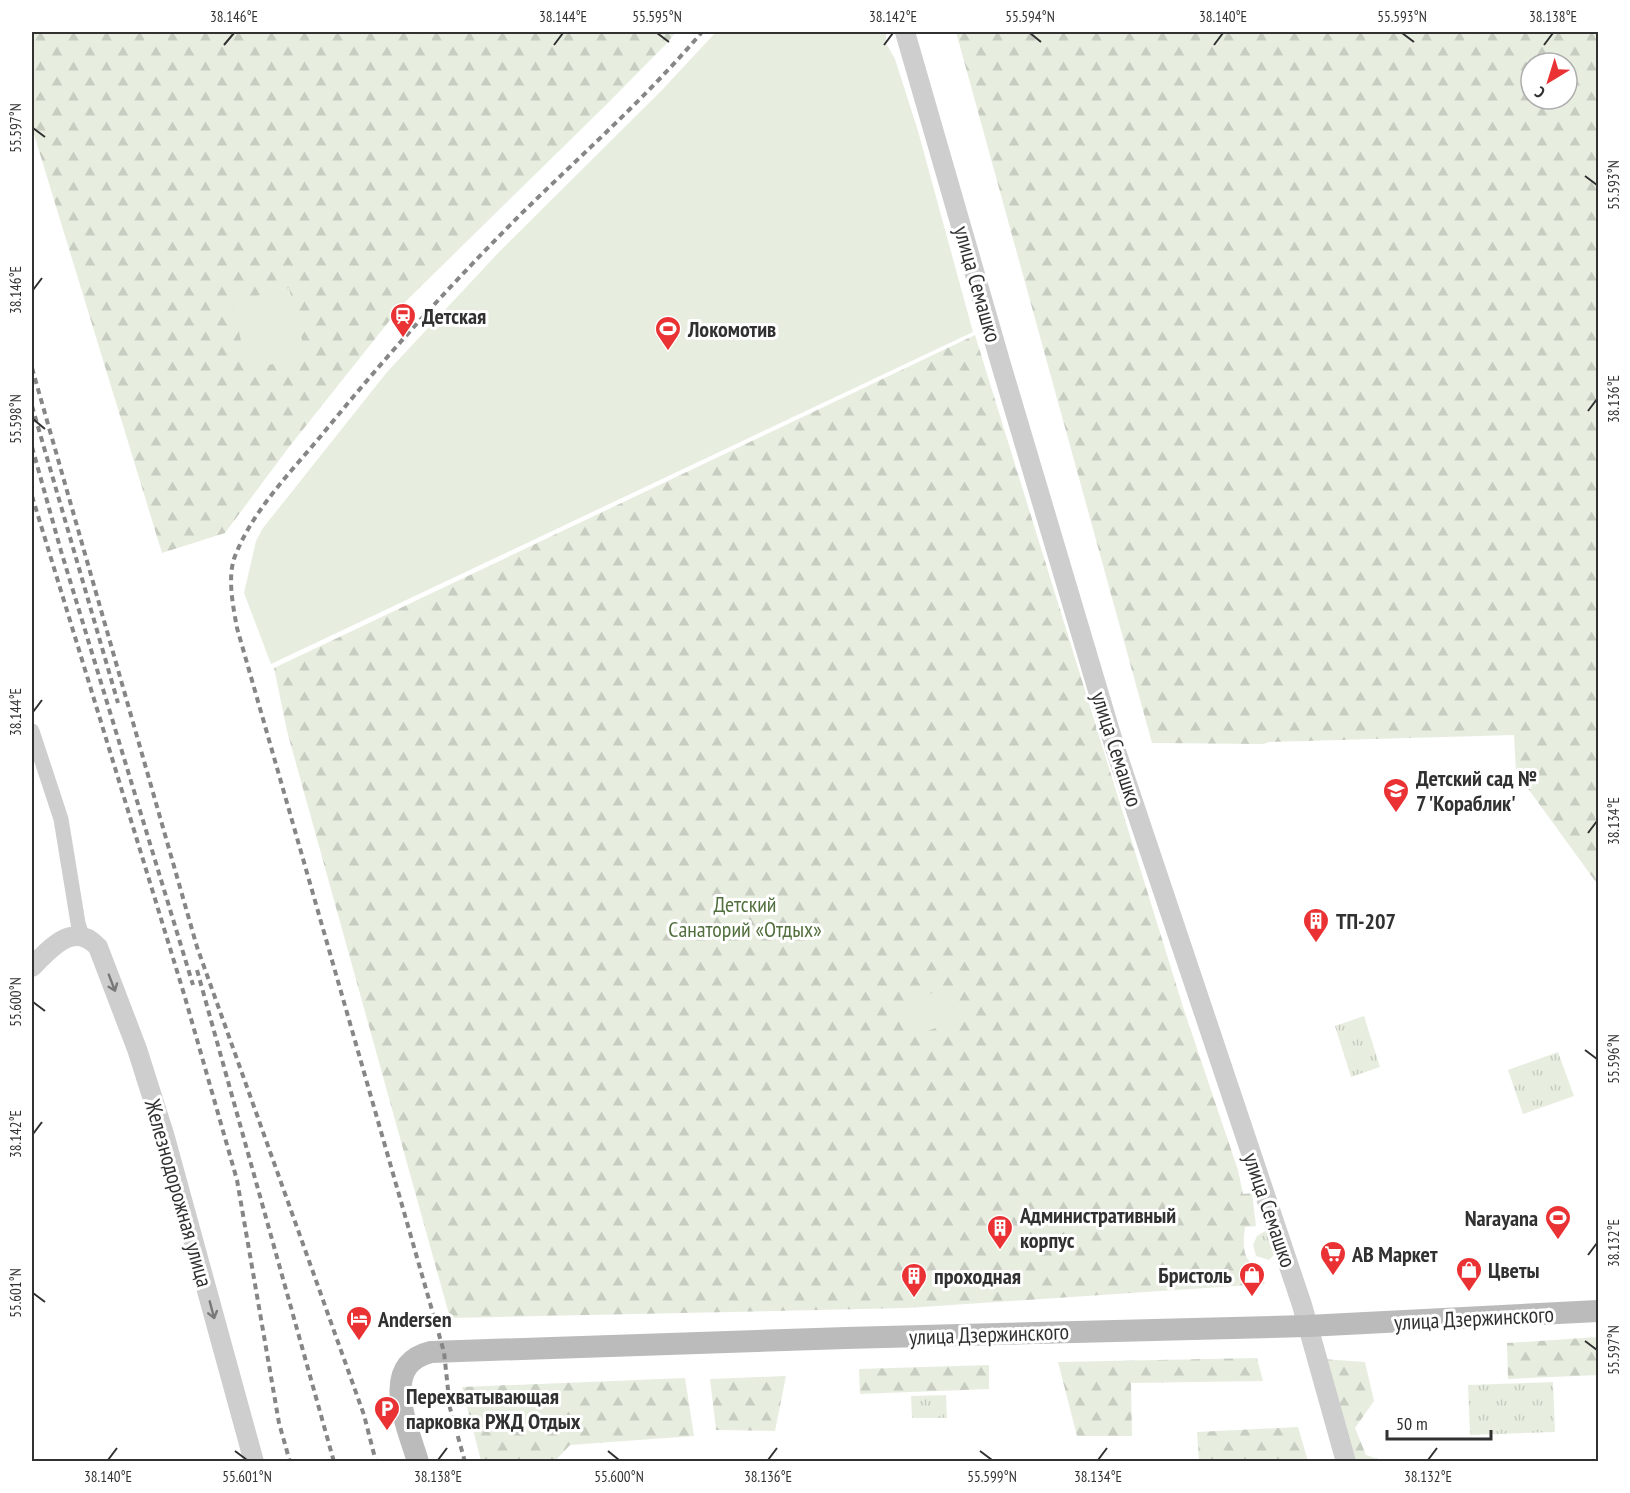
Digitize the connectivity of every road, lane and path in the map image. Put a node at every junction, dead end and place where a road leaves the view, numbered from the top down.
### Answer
1 (905, 32) edge
2 (32, 731) edge
3 (82, 936) junction
4 (32, 967) edge
5 (1599, 1311) edge
6 (1307, 1326) junction
7 (254, 1461) edge
8 (418, 1461) edge
9 (1346, 1461) edge

1 - 6 street, улица Семашко
2 - 3 street
3 - 4 street
3 -> 7 street, Железнодорожная улица
5 - 6 main road, улица Дзержинского
6 - 8 main road, улица Дзержинского
6 - 9 street, улица Семашко

